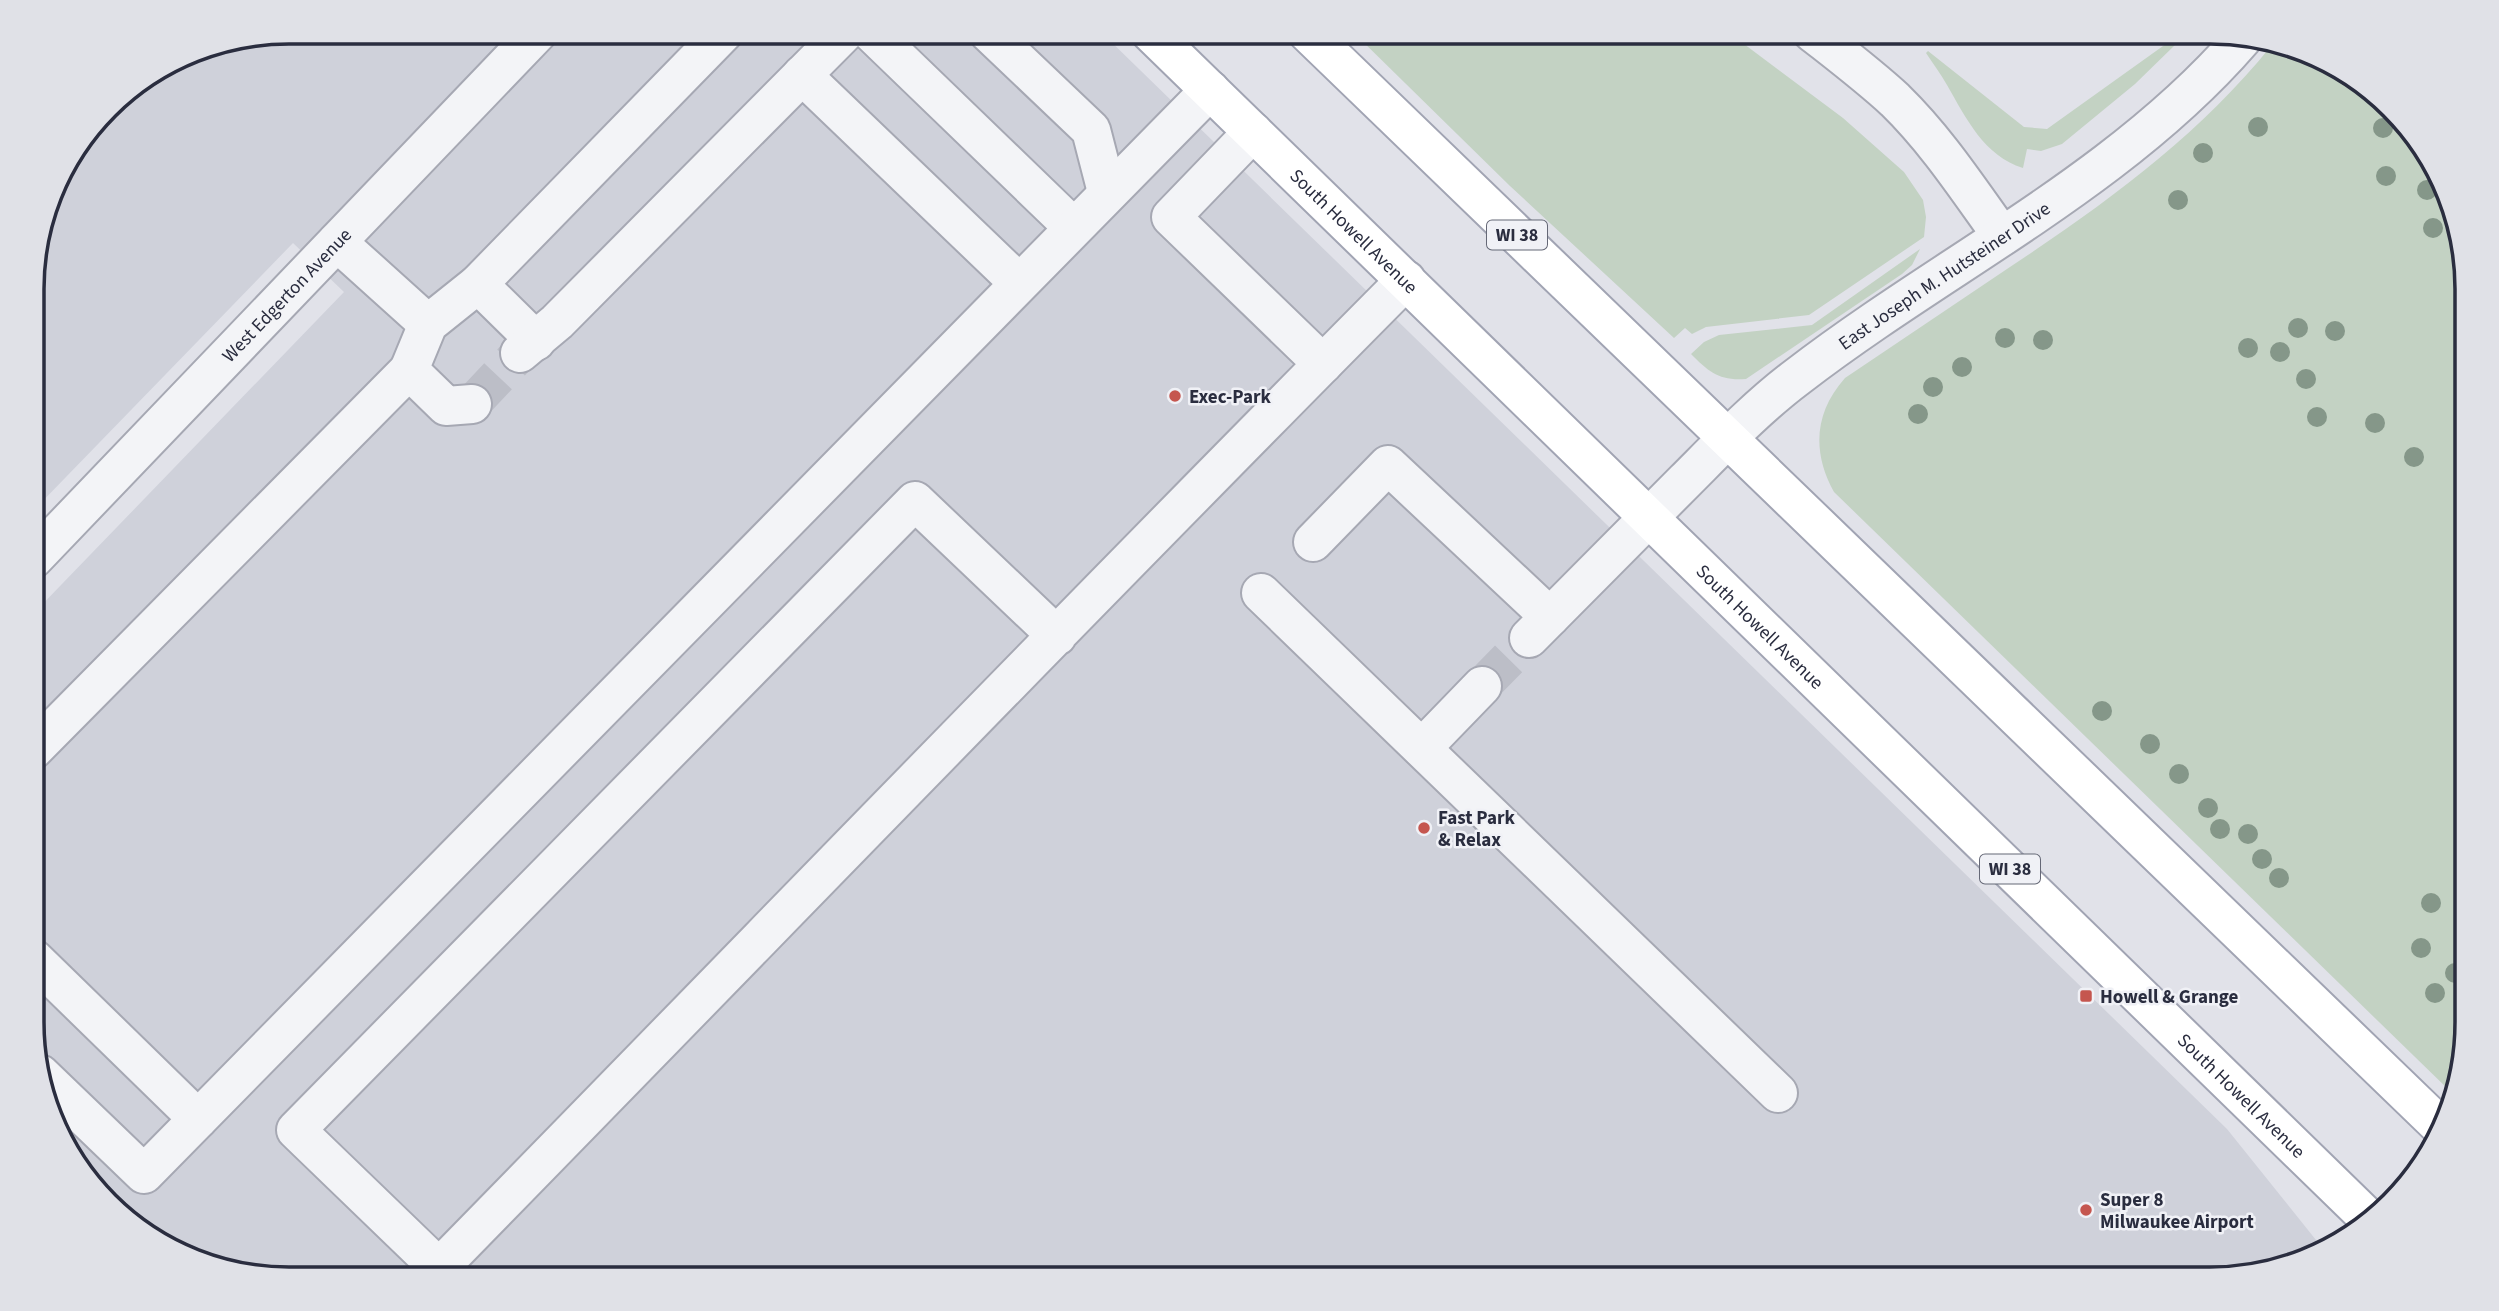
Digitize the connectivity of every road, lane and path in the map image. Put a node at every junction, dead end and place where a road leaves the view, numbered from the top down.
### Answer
1 (527, 44) edge
2 (712, 44) edge
3 (833, 44) edge
4 (883, 44) edge
5 (1001, 44) edge
6 (1162, 44) edge
7 (1319, 44) edge
8 (1827, 44) edge
9 (2235, 46) edge
10 (802, 75) junction
11 (1210, 90) junction
12 (1254, 132) junction
13 (1107, 192) junction
14 (1073, 227) junction
15 (2002, 236) junction
16 (337, 242) junction
17 (1405, 280) junction
18 (1018, 282) junction
19 (478, 284) junction
20 (428, 324) junction
21 (1323, 364) junction
22 (409, 370) junction
23 (472, 404) dead end
24 (1727, 439) junction
25 (1649, 517) junction
26 (1313, 542) dead end
27 (44, 548) edge
28 (1261, 593) dead end
29 (1057, 636) junction
30 (1482, 686) tunnel mouth
31 (44, 739) edge
32 (1422, 748) junction
33 (44, 969) edge
34 (53, 1086) edge
35 (1778, 1093) dead end
36 (198, 1119) junction
37 (2434, 1121) edge
38 (2363, 1213) edge
39 (438, 1267) edge
40 (440, 1267) edge

1 - 16 street, West Edgerton Avenue
2 - 19 street
3 - 10 street
4 - 14 street
5 - 13 street
6 - 11 main road, South Howell Avenue / WI 38
7 - 24 main road, WI 38
8 - 15 street
9 - 15 street, East Joseph M. Hutsteiner Drive
10 - 18 street
10 - 19 street
11 - 12 main road, South Howell Avenue / WI 38
11 - 13 street
12 - 17 main road, South Howell Avenue / WI 38
12 - 21 street
13 - 14 street
14 - 18 street
15 - 24 street, East Joseph M. Hutsteiner Drive
16 - 20 street
16 - 27 street, West Edgerton Avenue
17 - 21 street
17 - 25 main road, South Howell Avenue / WI 38
18 - 36 street
19 - 20 street
20 - 22 street
21 - 29 street
22 - 23 street
22 - 31 street
24 - 25 street, East Joseph M. Hutsteiner Drive
24 - 37 main road, WI 38
25 - 26 street, East Joseph M. Hutsteiner Drive
25 - 38 main road, South Howell Avenue / WI 38
28 - 32 street
29 - 39 street
29 - 40 street
30 - 32 street
32 - 35 street
33 - 36 street
34 - 36 street

